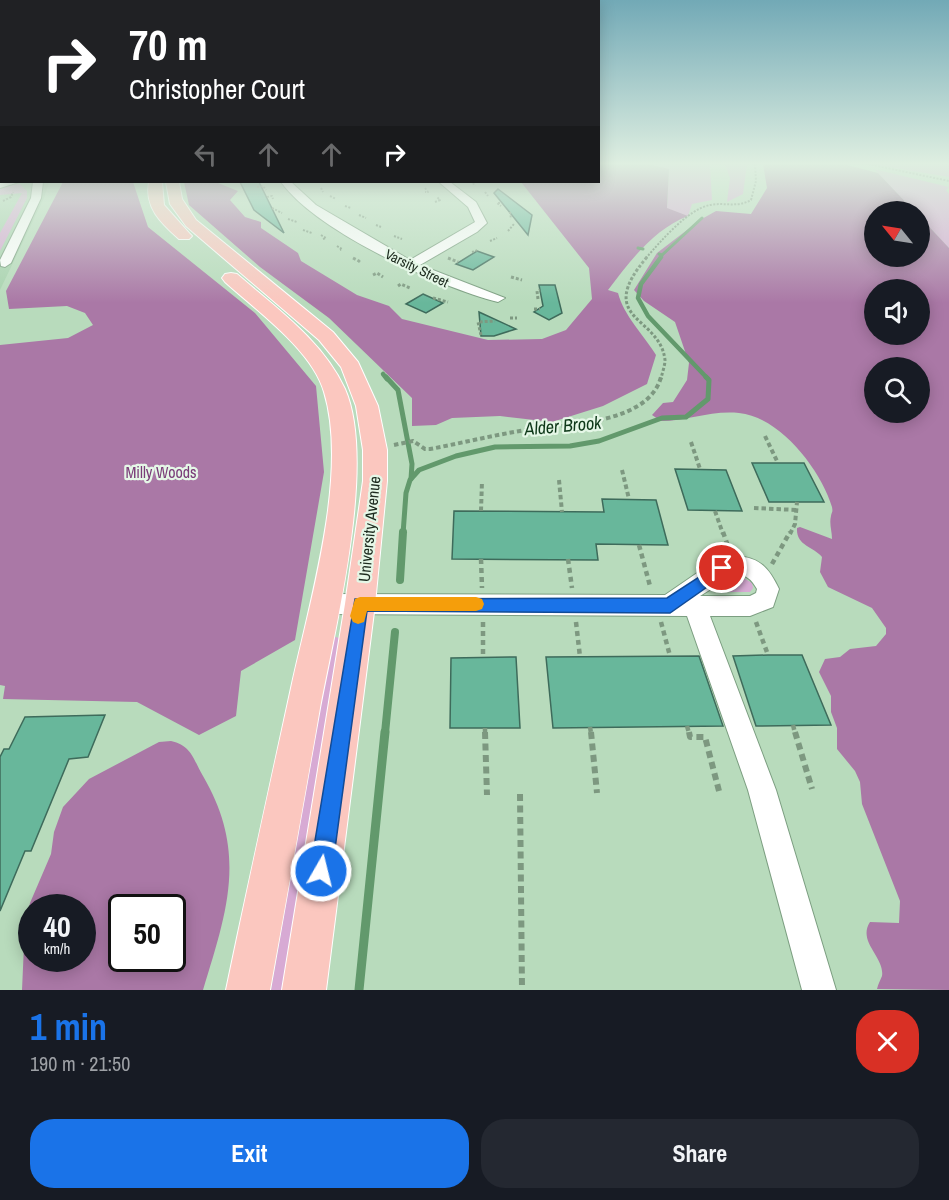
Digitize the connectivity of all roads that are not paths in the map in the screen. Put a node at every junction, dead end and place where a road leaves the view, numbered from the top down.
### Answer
1 (30, 210) edge
2 (159, 210) edge
3 (180, 210) edge
4 (317, 210) edge
5 (476, 210) edge
6 (5, 263) dead end
7 (408, 266) junction
8 (498, 298) dead end
9 (324, 603) junction
10 (360, 604) junction
11 (682, 605) junction
12 (248, 990) edge
13 (304, 990) edge
14 (819, 990) edge

1 - 6 street
2 - 9 main road, University Avenue
3 - 10 main road, University Avenue
4 - 7 street, Varsity Street
5 - 7 street
7 - 8 street, Varsity Street
9 - 10 street
9 - 12 main road, University Avenue
10 - 11 street
10 - 13 main road, University Avenue
11 - 11 street
11 - 14 street

